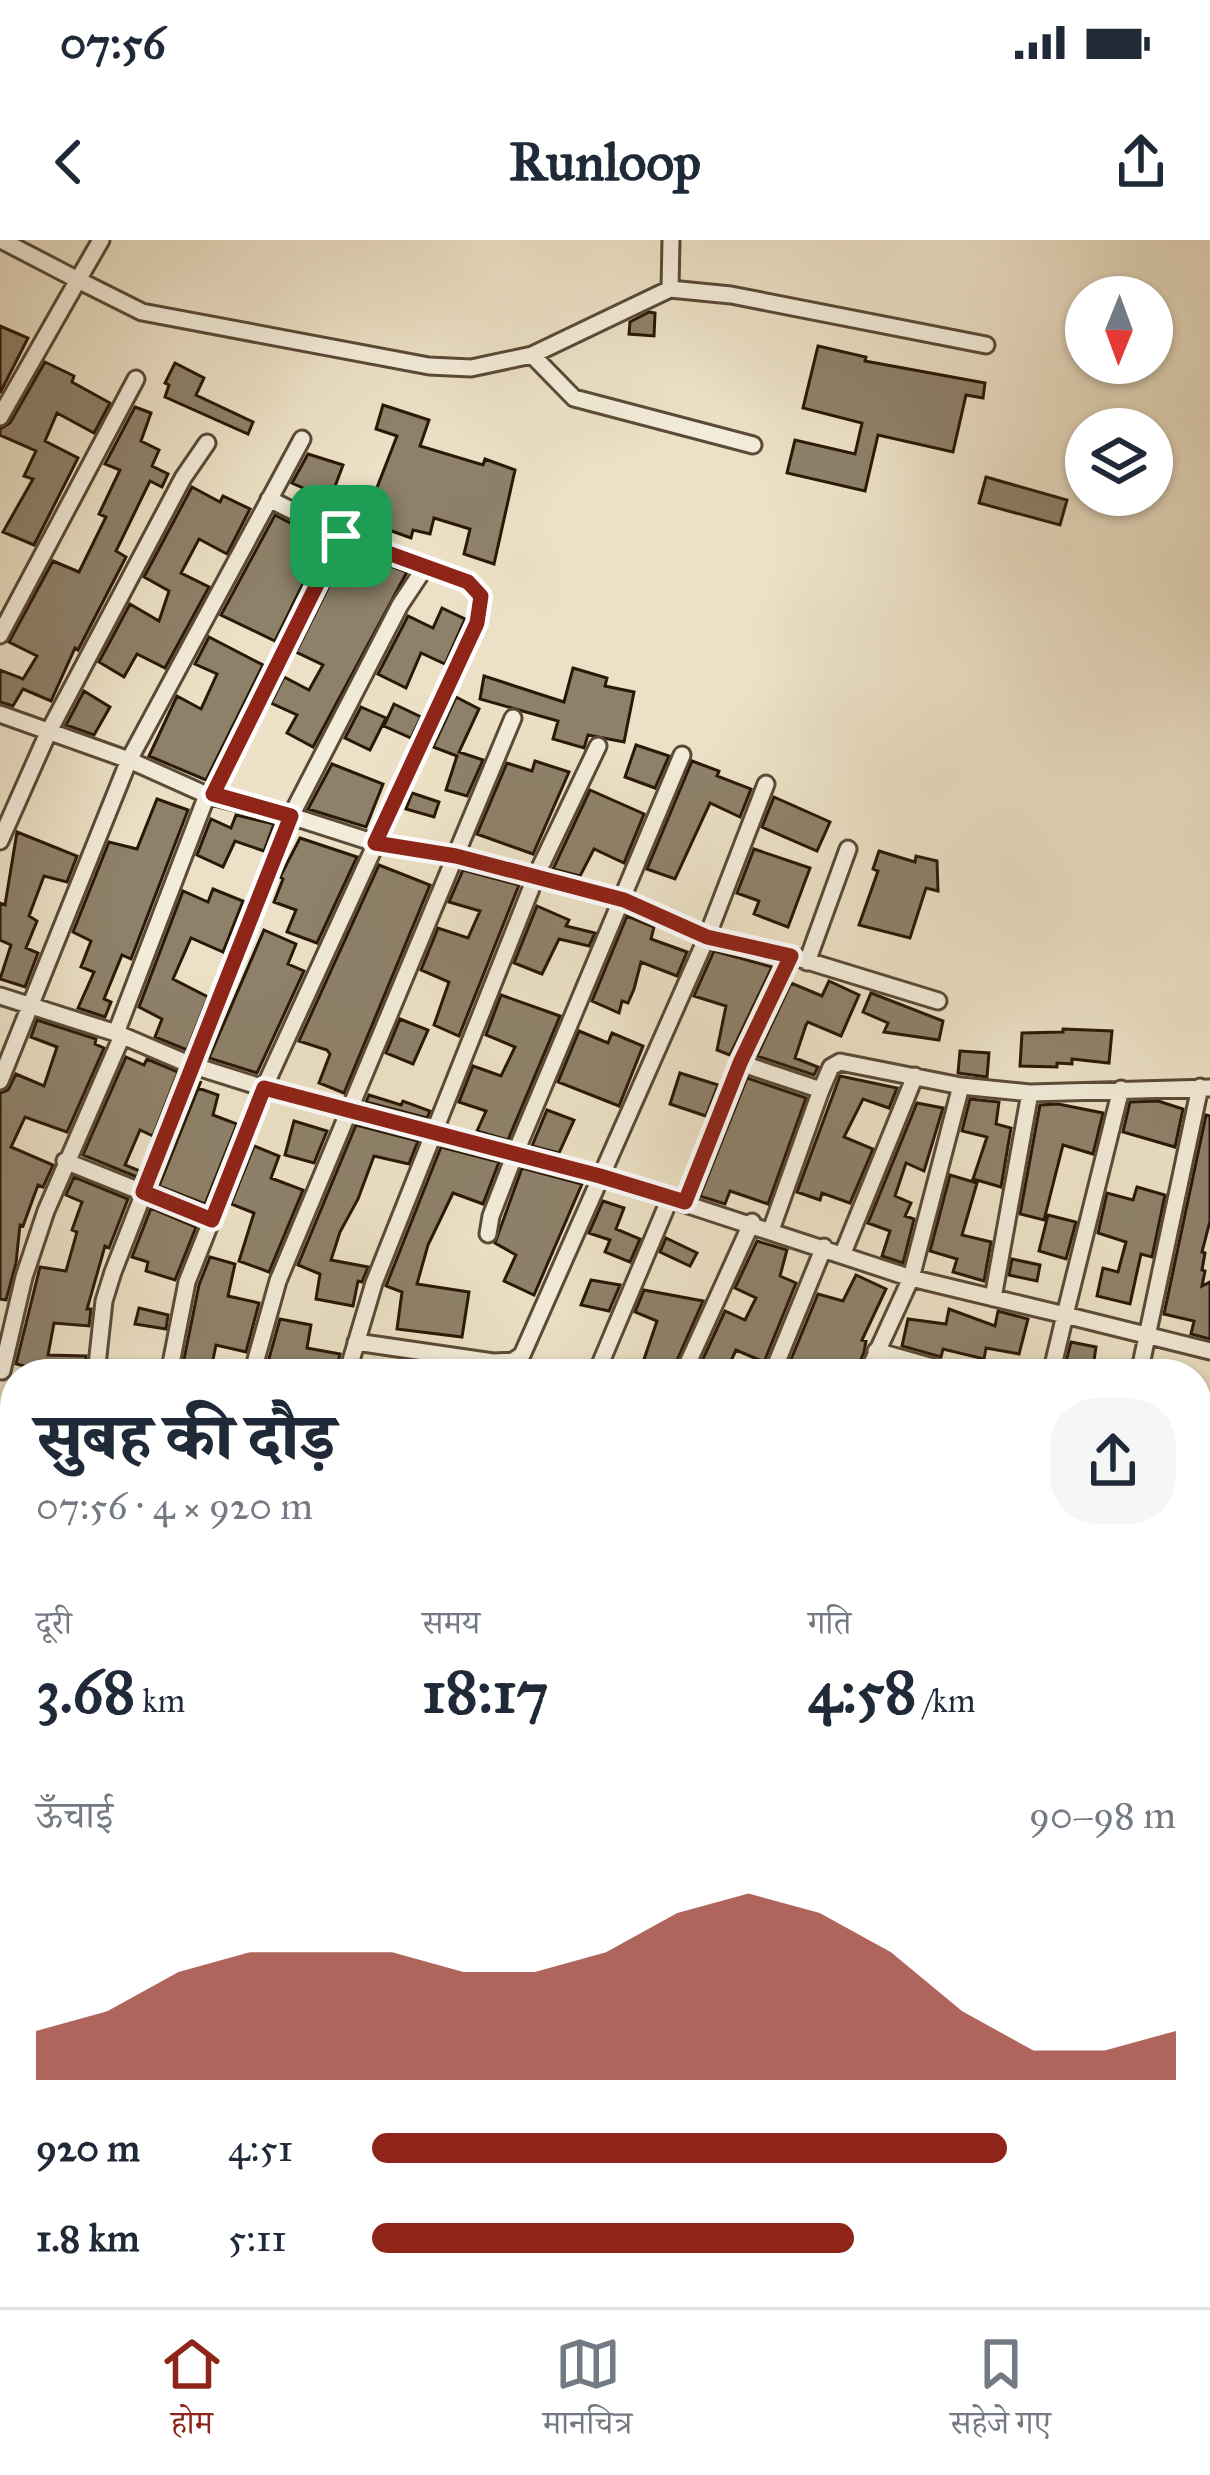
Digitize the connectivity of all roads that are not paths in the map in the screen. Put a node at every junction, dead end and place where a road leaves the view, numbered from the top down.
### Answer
1 (1, 240) edge
2 (101, 240) edge
3 (671, 240) edge
4 (78, 280) junction
5 (670, 289) junction
6 (986, 345) dead end
7 (532, 355) junction
8 (136, 379) dead end
9 (0, 417) edge
10 (302, 439) dead end
11 (207, 443) dead end
12 (753, 445) dead end
13 (269, 499) junction
14 (341, 536) junction
15 (426, 566) junction
16 (0, 635) edge
17 (0, 714) edge
18 (513, 718) dead end
19 (48, 733) junction
20 (598, 746) dead end
21 (682, 755) dead end
22 (129, 760) junction
23 (766, 784) dead end
24 (210, 794) junction
25 (291, 816) junction
26 (0, 842) edge
27 (375, 843) junction
28 (848, 849) dead end
29 (456, 856) junction
30 (536, 876) junction
31 (624, 900) junction
32 (707, 937) junction
33 (799, 959) junction
34 (0, 996) edge
35 (938, 1001) dead end
36 (33, 1006) junction
37 (119, 1034) junction
38 (740, 1063) junction
39 (191, 1065) junction
40 (915, 1076) junction
41 (0, 1081) edge
42 (961, 1086) junction
43 (1205, 1087) edge
44 (264, 1088) junction
45 (1121, 1089) junction
46 (821, 1090) junction
47 (1030, 1094) junction
48 (346, 1110) junction
49 (434, 1134) junction
50 (515, 1154) junction
51 (65, 1161) junction
52 (600, 1176) junction
53 (143, 1192) junction
54 (677, 1200) junction
55 (212, 1220) junction
56 (752, 1222) junction
57 (771, 1230) junction
58 (488, 1234) dead end
59 (824, 1247) junction
60 (843, 1253) junction
61 (910, 1278) junction
62 (993, 1298) junction
63 (1065, 1315) junction
64 (1149, 1335) junction
65 (356, 1342) junction
66 (877, 1351) junction
67 (1210, 1352) edge
68 (5, 1359) edge
69 (98, 1359) edge
70 (172, 1359) edge
71 (256, 1359) edge
72 (351, 1359) edge
73 (472, 1359) edge
74 (516, 1359) edge
75 (603, 1359) edge
76 (690, 1359) edge
77 (778, 1359) edge
78 (874, 1359) edge
79 (905, 1359) edge
80 (1055, 1359) edge
81 (1143, 1359) edge

1 - 4 street
2 - 4 street
3 - 5 street
4 - 7 street
4 - 9 street
5 - 6 street
5 - 7 street
7 - 12 street
8 - 16 street
10 - 13 street
11 - 19 street
13 - 14 street
13 - 22 street
14 - 15 street
14 - 24 street
15 - 25 street
15 - 27 street
17 - 19 street
18 - 29 street
19 - 22 street
19 - 26 street
20 - 30 street
21 - 31 street
22 - 24 street
22 - 36 street
23 - 32 street
24 - 25 street
24 - 37 street
25 - 27 street
25 - 39 street
27 - 29 street
27 - 44 street
28 - 33 street
29 - 30 street
29 - 48 street
30 - 31 street
30 - 49 street
31 - 32 street
31 - 50 street
32 - 33 street
32 - 52 street
33 - 35 street
33 - 38 street
34 - 36 street
36 - 37 street
36 - 41 street
37 - 39 street
37 - 51 street
38 - 46 street
38 - 54 street
39 - 44 street
39 - 53 street
40 - 42 street
40 - 46 street
40 - 60 street
42 - 47 street
42 - 61 street
43 - 45 street
43 - 64 street
44 - 48 street
44 - 55 street
45 - 47 street
45 - 63 street
46 - 57 street
47 - 62 street
48 - 49 street
48 - 71 street
49 - 50 street
49 - 65 street
50 - 52 street
50 - 58 street
51 - 53 street
51 - 68 street
52 - 54 street
52 - 74 street
53 - 55 street
53 - 69 street
54 - 56 street
54 - 75 street
55 - 70 street
56 - 57 street
56 - 76 street
57 - 59 street
59 - 60 street
59 - 77 street
60 - 61 street
61 - 62 street
61 - 66 street
62 - 63 street
63 - 64 street
63 - 80 street
64 - 67 street
64 - 81 street
65 - 72 street
65 - 73 street
66 - 78 street
66 - 79 street

